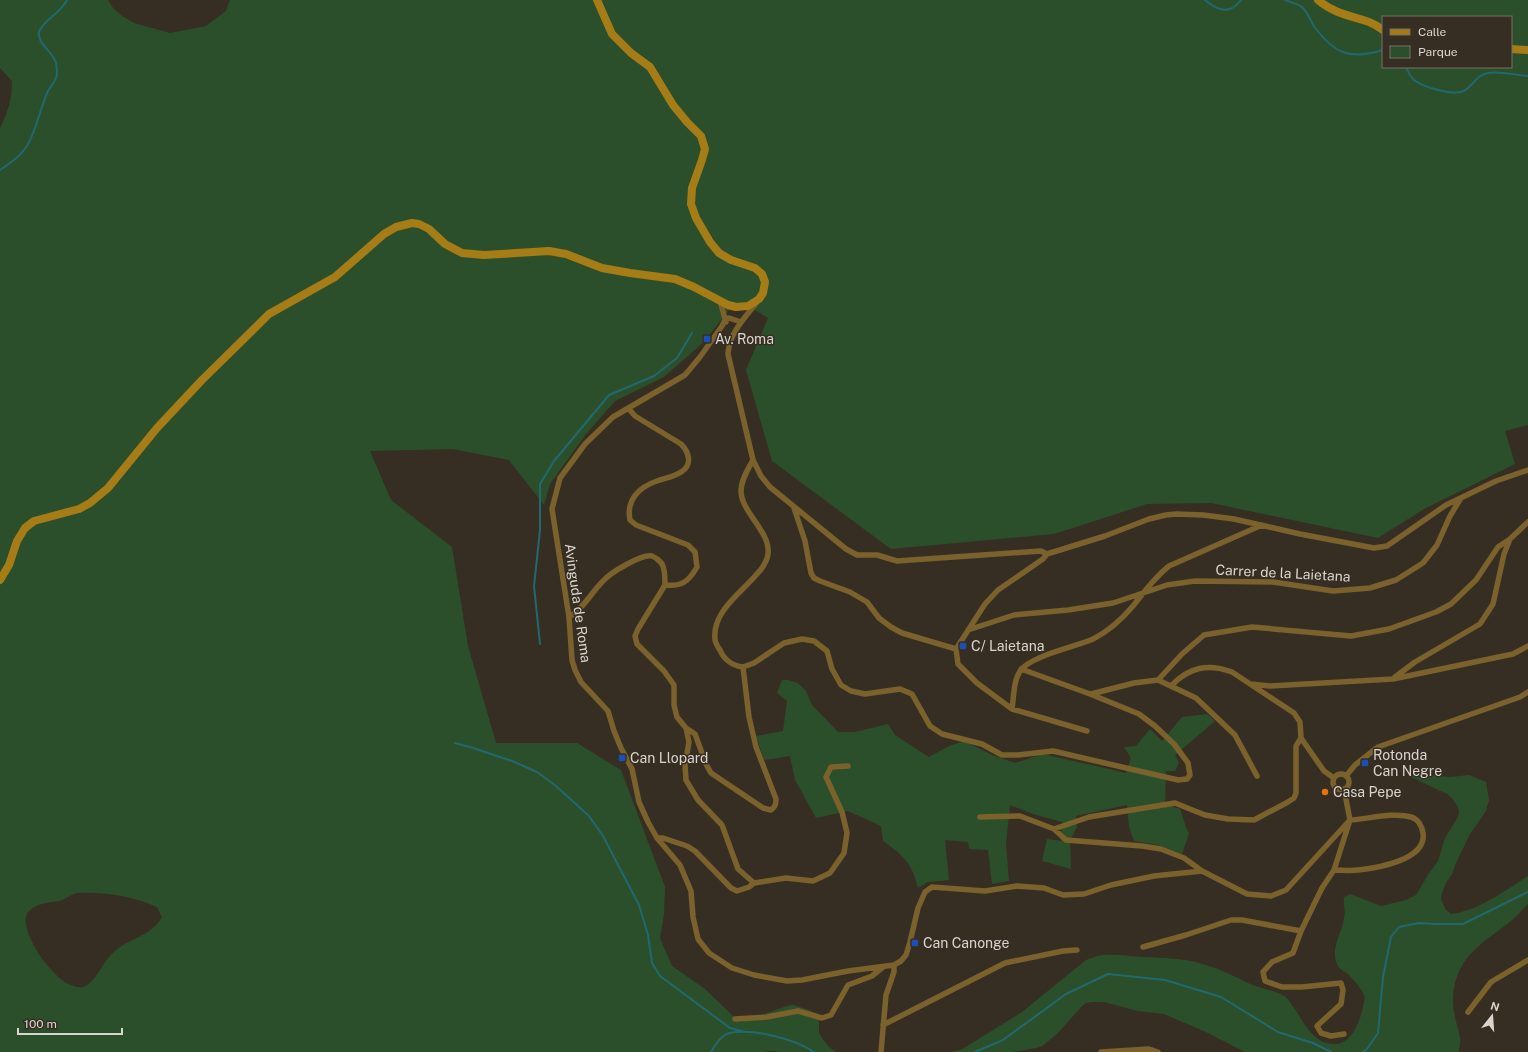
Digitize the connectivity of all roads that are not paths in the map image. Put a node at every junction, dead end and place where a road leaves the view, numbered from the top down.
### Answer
1 (597, 0) edge
2 (1318, 0) edge
3 (1382, 29) edge
4 (1512, 49) edge
5 (1528, 50) edge
6 (760, 298) junction
7 (720, 301) junction
8 (737, 308) junction
9 (742, 321) junction
10 (727, 322) junction
11 (628, 408) junction
12 (753, 460) junction
13 (1528, 470) edge
14 (1461, 498) junction
15 (794, 506) junction
16 (1528, 522) edge
17 (1263, 525) junction
18 (1510, 539) junction
19 (1047, 554) junction
20 (0, 580) edge
21 (666, 585) junction
22 (1143, 593) junction
23 (569, 617) junction
24 (968, 630) junction
25 (1528, 646) edge
26 (956, 649) junction
27 (743, 667) junction
28 (1021, 669) junction
29 (1393, 679) junction
30 (1158, 680) junction
31 (1250, 684) junction
32 (1171, 686) junction
33 (1528, 692) edge
34 (1090, 694) junction
35 (1012, 709) junction
36 (686, 728) junction
37 (1087, 731) dead end
38 (1301, 738) junction
39 (848, 766) dead end
40 (1257, 776) dead end
41 (1346, 776) junction
42 (1334, 778) junction
43 (1344, 789) junction
44 (980, 817) dead end
45 (1350, 820) junction
46 (1054, 829) junction
47 (658, 838) junction
48 (1334, 870) junction
49 (1202, 871) junction
50 (754, 883) junction
51 (1301, 930) junction
52 (1143, 947) dead end
53 (1077, 950) dead end
54 (1528, 960) edge
55 (894, 965) junction
56 (883, 967) junction
57 (1468, 1012) dead end
58 (735, 1019) dead end
59 (884, 1025) junction
60 (1344, 1034) dead end
61 (881, 1052) edge
62 (1102, 1052) edge
63 (1158, 1052) edge

1 - 6 street
2 - 3 street
4 - 5 street
6 - 8 street
6 - 9 street
7 - 8 street
7 - 10 street
7 - 20 street
8 - 9 street
8 - 10 street, Avinguda de Roma
9 - 10 street
9 - 12 street
10 - 11 street, Avinguda de Roma
11 - 21 street
11 - 23 street, Avinguda de Roma
12 - 15 street
12 - 27 street
13 - 14 street
14 - 17 street
14 - 22 street, Carrer de la Laietana
15 - 19 street
15 - 26 street
16 - 18 street
17 - 19 street
17 - 22 street
18 - 29 street
18 - 30 street
19 - 24 street
21 - 23 street
21 - 36 street
22 - 24 street, Carrer de la Laietana
22 - 28 street
23 - 47 street, Avinguda de Roma
24 - 26 street
25 - 29 street
26 - 35 street
27 - 34 street
27 - 36 street
28 - 34 street
28 - 35 street
29 - 31 street
30 - 32 street
30 - 34 street
31 - 32 street
31 - 38 street
32 - 40 street
33 - 41 street
35 - 37 street
36 - 50 street
38 - 42 street
38 - 46 street
39 - 50 street
41 - 42 street
41 - 43 street
42 - 43 street
43 - 45 street
44 - 46 street
45 - 48 street
45 - 48 street
45 - 49 street
46 - 49 street
47 - 50 street
47 - 56 street, Avinguda de Roma
48 - 51 street
49 - 55 street
51 - 52 street
51 - 60 street
53 - 59 street
54 - 57 street
55 - 56 street, Avinguda de Roma
55 - 59 street
56 - 58 street
59 - 61 street
62 - 63 street

